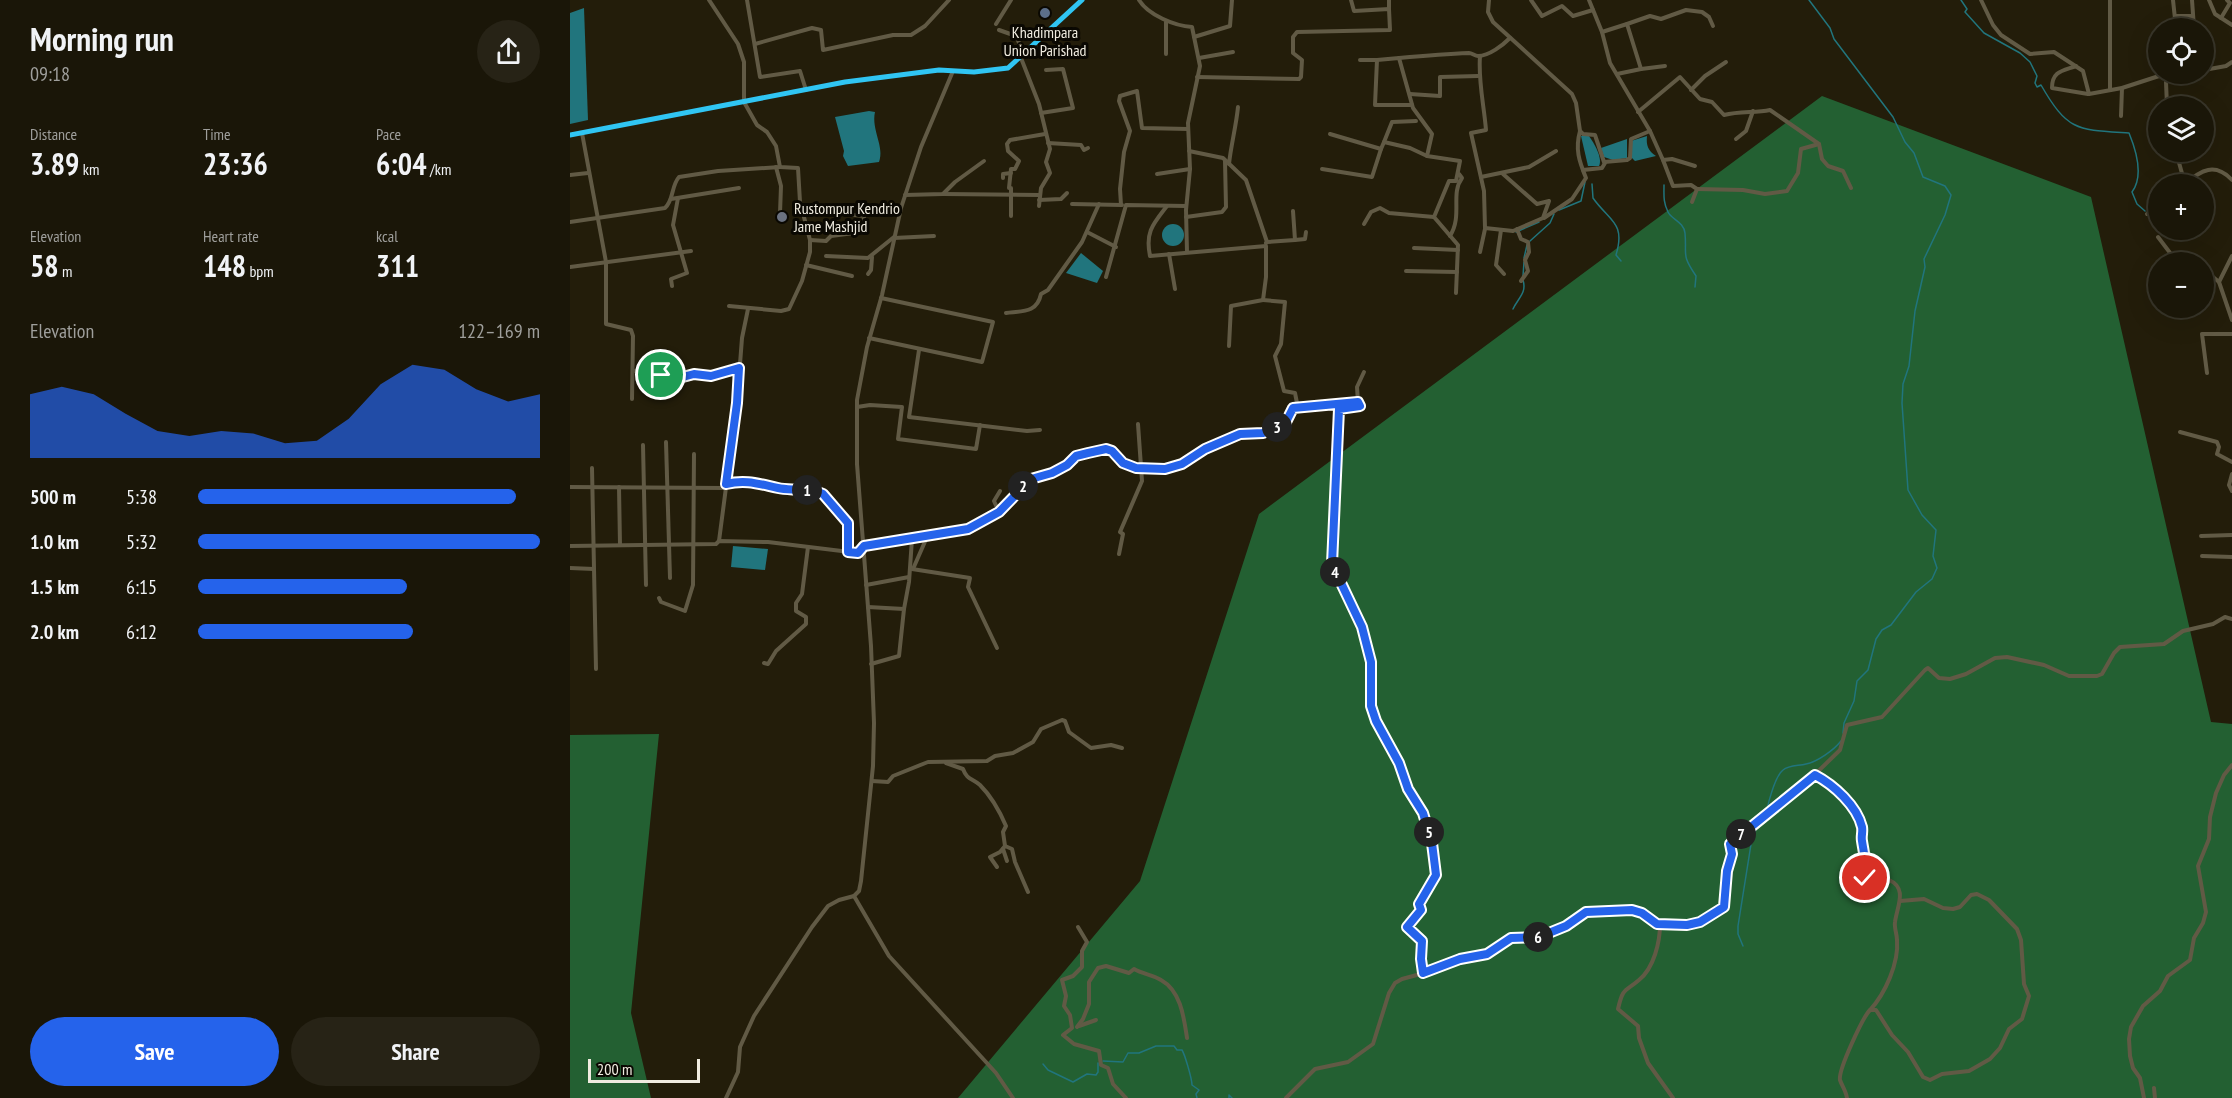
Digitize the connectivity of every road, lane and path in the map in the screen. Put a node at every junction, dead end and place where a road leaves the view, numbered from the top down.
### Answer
1 (709, 0) edge
2 (747, 0) edge
3 (949, 0) edge
4 (1011, 0) edge
5 (1083, 0) edge
6 (1139, 0) edge
7 (1232, 0) edge
8 (1351, 0) edge
9 (1389, 0) edge
10 (1489, 0) edge
11 (1531, 0) edge
12 (1588, 0) edge
13 (1981, 0) edge
14 (2110, 0) edge
15 (2173, 0) edge
16 (2193, 0) edge
17 (2209, 0) edge
18 (2227, 0) edge
19 (1389, 9) junction
20 (1593, 10) junction
21 (2175, 16) joint
22 (2193, 16) joint
23 (2222, 18) junction
24 (1166, 21) junction
25 (996, 24) dead end
26 (1627, 24) junction
27 (2232, 25) edge
28 (1713, 26) dead end
29 (999, 30) dead end
30 (1602, 32) junction
31 (1194, 37) junction
32 (1510, 38) junction
33 (755, 44) junction
34 (1233, 52) dead end
35 (1166, 54) dead end
36 (1022, 56) junction
37 (1480, 56) junction
38 (1199, 58) junction
39 (1399, 58) junction
40 (1360, 60) dead end
41 (1377, 60) junction
42 (1726, 62) dead end
43 (2232, 62) edge
44 (1665, 66) dead end
45 (2076, 66) junction
46 (2214, 68) edge
47 (1641, 69) junction
48 (1046, 70) dead end
49 (951, 71) junction
50 (1617, 74) junction
51 (1478, 76) junction
52 (1197, 77) junction
53 (2148, 79) edge
54 (2122, 88) junction
55 (806, 90) junction
56 (1691, 90) junction
57 (2110, 90) junction
58 (1410, 94) junction
59 (2089, 94) junction
60 (744, 102) junction
61 (1412, 105) junction
62 (1238, 107) dead end
63 (1752, 111) junction
64 (1638, 112) junction
65 (1041, 113) junction
66 (2121, 116) dead end
67 (1416, 121) dead end
68 (1188, 129) junction
69 (1580, 131) junction
70 (1650, 131) junction
71 (582, 133) junction
72 (1045, 134) junction
73 (1330, 134) dead end
74 (570, 135) edge
75 (1736, 139) dead end
76 (1048, 142) junction
77 (1384, 142) junction
78 (1819, 144) junction
79 (1088, 148) dead end
80 (1381, 148) junction
81 (1189, 151) junction
82 (1556, 151) dead end
83 (1427, 156) junction
84 (1663, 160) junction
85 (984, 161) dead end
86 (1227, 162) junction
87 (1605, 163) junction
88 (1695, 166) dead end
89 (778, 167) junction
90 (1190, 169) junction
91 (1322, 170) dead end
92 (1583, 170) junction
93 (588, 173) junction
94 (1011, 173) junction
95 (1157, 174) dead end
96 (1459, 174) junction
97 (1503, 174) junction
98 (2196, 174) edge
99 (570, 175) edge
100 (1481, 177) junction
101 (1003, 178) dead end
102 (2232, 180) edge
103 (739, 188) dead end
104 (1851, 188) dead end
105 (1697, 189) junction
106 (1067, 193) dead end
107 (943, 194) junction
108 (1011, 194) junction
109 (905, 195) junction
110 (678, 198) junction
111 (1039, 198) junction
112 (670, 199) junction
113 (1692, 201) dead end
114 (1072, 204) dead end
115 (1099, 204) junction
116 (1123, 205) junction
117 (1039, 206) dead end
118 (1167, 206) junction
119 (1186, 206) junction
120 (802, 209) junction
121 (1293, 211) dead end
122 (780, 213) dead end
123 (1011, 216) dead end
124 (1434, 217) junction
125 (597, 218) junction
126 (1186, 218) junction
127 (1543, 218) junction
128 (570, 222) edge
129 (1364, 224) dead end
130 (1485, 228) junction
131 (1518, 229) junction
132 (1501, 230) junction
133 (1087, 232) junction
134 (1306, 232) dead end
135 (934, 236) dead end
136 (1450, 236) junction
137 (894, 237) junction
138 (810, 240) junction
139 (1295, 240) junction
140 (2160, 240) edge
141 (1266, 244) junction
142 (1116, 247) junction
143 (1414, 248) dead end
144 (1458, 250) junction
145 (691, 251) dead end
146 (681, 252) junction
147 (1187, 252) junction
148 (1480, 252) dead end
149 (2169, 252) edge
150 (1169, 254) junction
151 (826, 256) dead end
152 (2232, 256) edge
153 (872, 257) junction
154 (606, 262) junction
155 (806, 265) junction
156 (570, 267) edge
157 (1406, 271) dead end
158 (1457, 272) junction
159 (868, 274) dead end
160 (1504, 274) dead end
161 (852, 276) dead end
162 (1106, 278) dead end
163 (2214, 278) edge
164 (1521, 281) dead end
165 (2219, 282) junction
166 (672, 286) dead end
167 (1175, 289) dead end
168 (1456, 293) dead end
169 (881, 298) junction
170 (1263, 300) junction
171 (729, 306) dead end
172 (748, 309) junction
173 (1006, 313) dead end
174 (2232, 320) edge
175 (2232, 334) edge
176 (870, 338) junction
177 (1228, 346) dead end
178 (919, 350) junction
179 (739, 368) junction
180 (634, 370) junction
181 (1364, 372) dead end
182 (2207, 373) dead end
183 (632, 399) dead end
184 (1358, 402) junction
185 (857, 408) junction
186 (1298, 408) junction
187 (1138, 424) dead end
188 (980, 425) junction
189 (1040, 430) dead end
190 (2180, 432) dead end
191 (666, 442) dead end
192 (643, 446) dead end
193 (694, 454) dead end
194 (2232, 462) edge
195 (592, 468) dead end
196 (1140, 469) junction
197 (2232, 474) edge
198 (693, 486) junction
199 (725, 486) junction
200 (570, 487) edge
201 (593, 487) junction
202 (668, 487) junction
203 (619, 488) junction
204 (644, 488) junction
205 (999, 491) dead end
206 (2232, 491) edge
207 (999, 512) junction
208 (2232, 535) edge
209 (2201, 536) dead end
210 (927, 537) junction
211 (912, 539) junction
212 (719, 541) junction
213 (669, 544) junction
214 (693, 544) junction
215 (620, 545) junction
216 (644, 545) junction
217 (570, 546) edge
218 (594, 546) junction
219 (864, 546) junction
220 (808, 547) junction
221 (848, 552) junction
222 (1119, 554) dead end
223 (2202, 556) dead end
224 (2232, 557) edge
225 (570, 568) edge
226 (594, 568) junction
227 (911, 569) junction
228 (909, 577) junction
229 (670, 578) dead end
230 (646, 585) dead end
231 (866, 585) junction
232 (659, 598) dead end
233 (868, 607) junction
234 (904, 609) junction
235 (2232, 619) edge
236 (997, 648) dead end
237 (764, 663) dead end
238 (871, 664) junction
239 (596, 669) dead end
240 (1122, 748) dead end
241 (943, 762) junction
242 (967, 762) junction
243 (2232, 765) edge
244 (963, 769) junction
245 (1818, 776) junction
246 (872, 781) junction
247 (1004, 847) junction
248 (1007, 861) dead end
249 (997, 867) dead end
250 (1028, 892) dead end
251 (854, 896) junction
252 (1900, 901) junction
253 (1660, 924) junction
254 (1077, 927) dead end
255 (1423, 973) junction
256 (1870, 1010) junction
257 (1096, 1020) dead end
258 (1075, 1028) junction
259 (1186, 1038) dead end
260 (2154, 1088) dead end
261 (726, 1098) edge
262 (1013, 1098) edge
263 (1126, 1098) edge
264 (1286, 1098) edge
265 (1673, 1098) edge
266 (1846, 1098) edge
267 (2144, 1098) edge
268 (2155, 1098) edge

1 - 60 street
2 - 33 street
3 - 33 street
4 - 25 street
5 - 36 highway
6 - 24 street
7 - 31 street
8 - 19 street
9 - 19 street
10 - 32 street
11 - 20 street
12 - 20 street
13 - 45 street
14 - 57 street
15 - 21 street
16 - 22 street
17 - 23 street
18 - 23 street
19 - 52 street
20 - 30 street
21 - 22 street
23 - 27 street
24 - 31 street
24 - 35 street
26 - 28 street
26 - 30 street
26 - 47 street
29 - 36 street
30 - 50 street
31 - 38 street
32 - 37 street
32 - 69 street
33 - 55 street
34 - 38 street
36 - 49 highway
36 - 65 street
37 - 39 street
37 - 51 street
38 - 52 street
39 - 41 street
39 - 58 street
40 - 41 street
41 - 61 street
42 - 56 street
43 - 46 street
44 - 47 street
45 - 59 street
45 - 59 street
47 - 50 street
48 - 65 street
49 - 55 highway
49 - 109 street
50 - 64 street
51 - 58 street
51 - 100 street
52 - 68 street
53 - 54 street
54 - 57 street
54 - 66 street
55 - 60 highway
56 - 63 street
56 - 64 street
57 - 59 street
58 - 61 street
60 - 71 highway
60 - 89 street
61 - 83 street
62 - 86 street
63 - 75 street
63 - 78 street
64 - 70 street
65 - 72 street
67 - 77 street
68 - 81 street
68 - 116 street
69 - 87 street
69 - 92 street
70 - 84 street
70 - 87 street
71 - 74 highway
71 - 93 street
72 - 76 street
72 - 94 street
73 - 80 street
76 - 79 street
76 - 111 street
77 - 80 street
77 - 83 street
78 - 104 street
78 - 105 street
80 - 91 street
81 - 86 street
81 - 90 street
82 - 97 street
83 - 96 street
84 - 88 street
84 - 105 street
85 - 107 street
86 - 126 street
86 - 141 street
87 - 92 street
89 - 112 street
89 - 120 street
89 - 122 street
90 - 95 street
90 - 119 street
92 - 127 street
93 - 99 street
93 - 125 street
94 - 101 street
94 - 108 street
96 - 124 street
96 - 136 street
97 - 100 street
97 - 127 street
98 - 102 street
100 - 130 street
103 - 110 street
105 - 113 street
106 - 111 street
107 - 108 street
107 - 109 street
108 - 111 street
108 - 123 street
109 - 137 street
110 - 112 street
110 - 146 street
111 - 117 street
112 - 125 street
114 - 115 street
115 - 116 street
115 - 133 street
116 - 118 street
116 - 142 street
118 - 119 street
118 - 150 street
119 - 126 street
120 - 138 street
120 - 138 street
121 - 139 street
124 - 129 street
124 - 136 street
125 - 128 street
125 - 154 street
126 - 147 street
127 - 131 street
130 - 132 street
130 - 148 street
131 - 132 street
131 - 164 street
132 - 160 street
133 - 142 street
133 - 173 street
134 - 139 street
135 - 137 street
136 - 144 street
137 - 153 street
137 - 169 street
138 - 155 street
139 - 141 street
140 - 149 street
141 - 147 street
141 - 170 street
142 - 162 street
143 - 144 street
144 - 158 street
145 - 146 street
146 - 154 street
146 - 166 street
147 - 150 street
150 - 167 street
151 - 153 street
152 - 165 street
153 - 159 street
154 - 156 street
154 - 180 street
155 - 161 street
155 - 172 street
157 - 158 street
158 - 168 street
163 - 165 street
165 - 174 street
169 - 176 street
169 - 178 street
170 - 177 street
170 - 186 street
171 - 172 street
172 - 179 street
175 - 182 street
176 - 178 street
176 - 185 street
178 - 188 street
179 - 180 street
179 - 199 street
180 - 183 street
181 - 184 street
184 - 186 street
184 - 255 street
185 - 188 street
185 - 219 street
186 - 196 street
187 - 196 street
188 - 189 street
190 - 194 street
191 - 202 street
192 - 204 street
193 - 198 street
195 - 201 street
196 - 207 street
196 - 222 street
197 - 206 street
198 - 199 street
198 - 202 street
198 - 214 street
199 - 212 street
199 - 221 street
200 - 201 street
201 - 203 street
201 - 218 street
202 - 204 street
202 - 213 street
203 - 204 street
203 - 215 street
204 - 216 street
205 - 207 street
207 - 210 street
208 - 209 street
210 - 211 street
210 - 227 street
211 - 219 street
211 - 227 street
212 - 214 street
212 - 220 street
213 - 214 street
213 - 216 street
213 - 229 street
214 - 232 street
215 - 216 street
215 - 218 street
216 - 230 street
217 - 218 street
218 - 226 street
219 - 221 street
219 - 231 street
220 - 221 street
220 - 237 street
223 - 224 street
225 - 226 street
226 - 239 street
227 - 228 street
227 - 236 street
228 - 231 street
228 - 234 street
231 - 233 street
233 - 234 street
233 - 238 street
234 - 238 street
235 - 245 street
238 - 246 street
240 - 242 street
241 - 242 street
241 - 244 street
241 - 246 street
242 - 244 street
243 - 267 street
244 - 247 street
245 - 252 street
245 - 253 street
246 - 251 street
247 - 248 street
247 - 249 street
247 - 250 street
251 - 261 street
251 - 262 street
252 - 256 street
252 - 256 street
253 - 255 street
253 - 265 street
254 - 258 street
255 - 264 street
256 - 266 street
257 - 258 street
258 - 259 street
258 - 263 street
260 - 268 street

